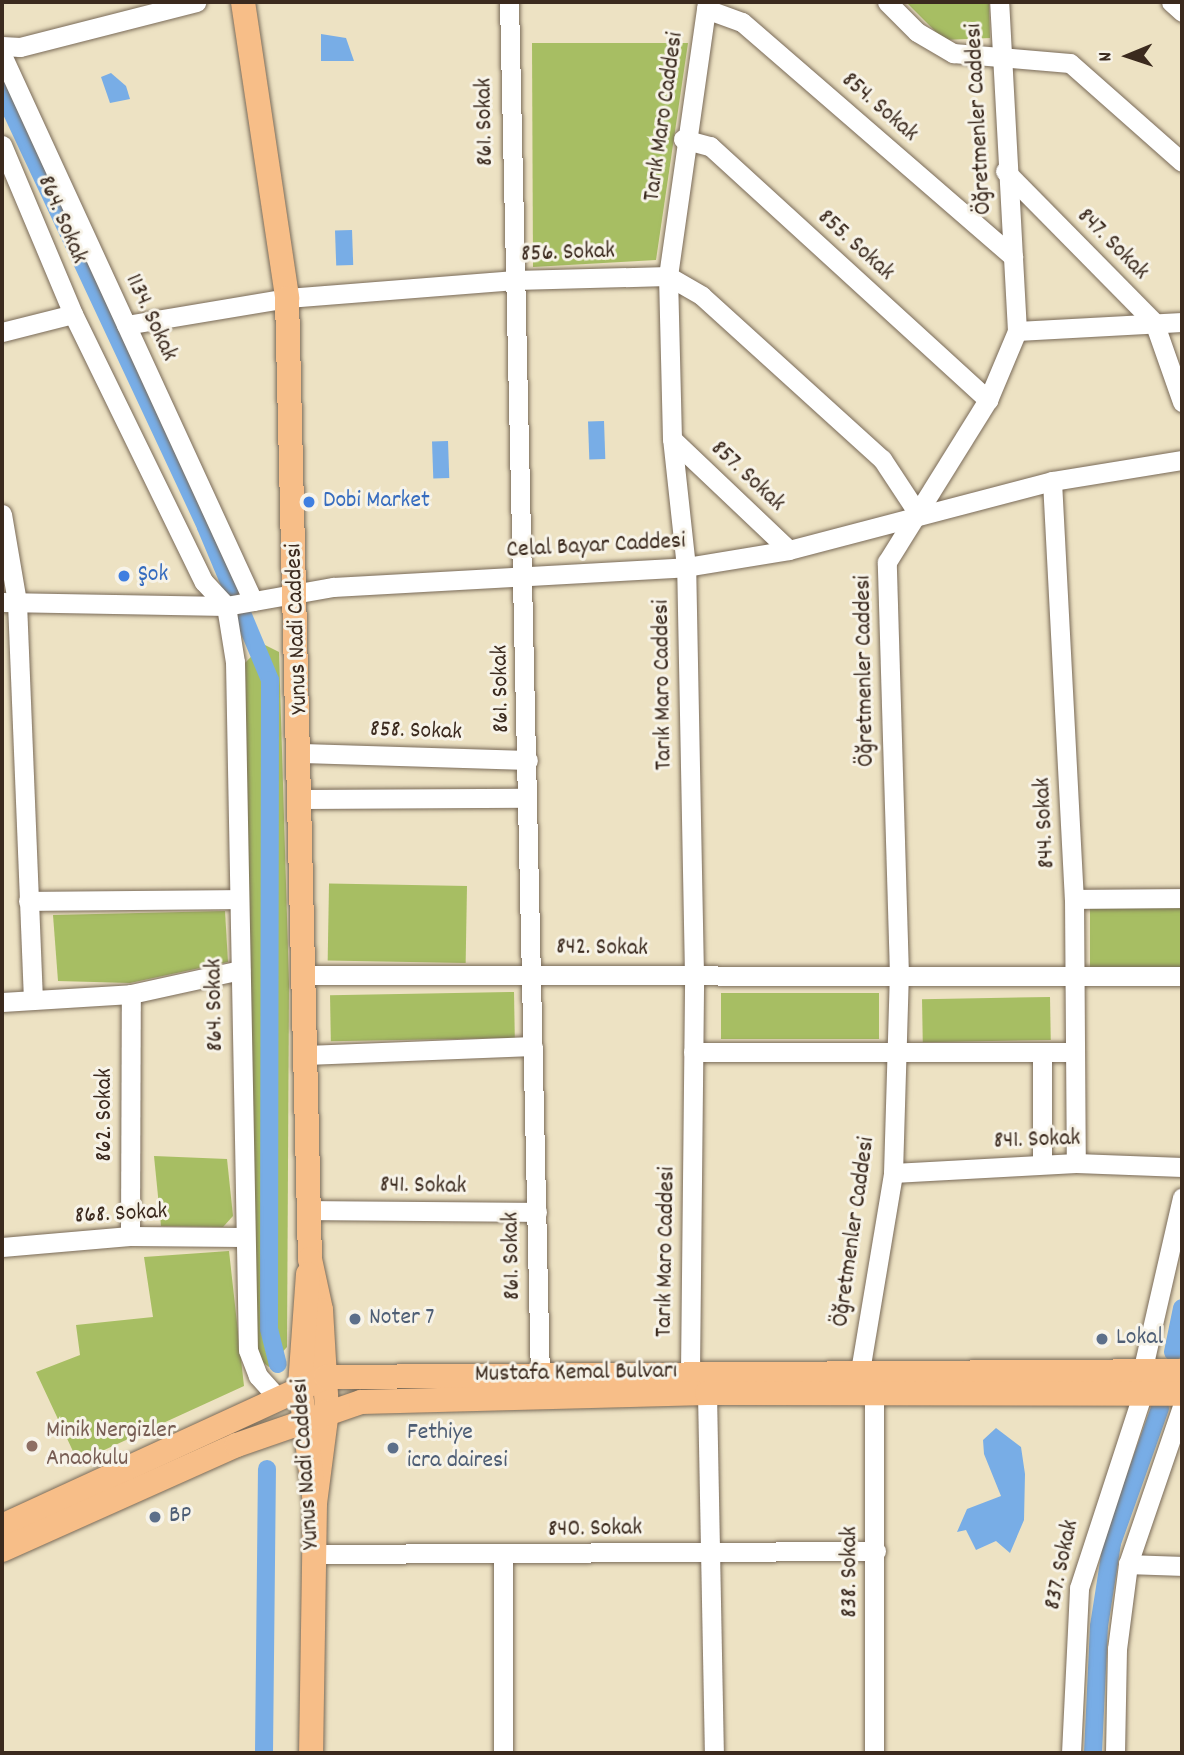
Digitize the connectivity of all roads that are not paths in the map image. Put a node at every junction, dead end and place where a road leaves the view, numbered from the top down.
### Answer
1 (196, 2) edge
2 (243, 2) edge
3 (509, 2) edge
4 (887, 2) edge
5 (999, 2) edge
6 (1171, 2) edge
7 (706, 6) edge
8 (1182, 12) edge
9 (2, 46) edge
10 (2, 55) edge
11 (1003, 60) junction
12 (683, 139) junction
13 (2, 145) edge
14 (1182, 162) edge
15 (1005, 171) junction
16 (1013, 257) junction
17 (668, 276) junction
18 (515, 280) junction
19 (287, 298) junction
20 (73, 314) junction
21 (1154, 322) junction
22 (1182, 322) edge
23 (126, 325) junction
24 (1017, 331) junction
25 (2, 332) edge
26 (988, 400) junction
27 (1182, 402) edge
28 (672, 439) junction
29 (1182, 460) edge
30 (1052, 481) junction
31 (917, 512) junction
32 (2, 514) edge
33 (789, 550) junction
34 (686, 567) junction
35 (524, 575) junction
36 (299, 594) junction
37 (253, 601) junction
38 (9, 602) edge
39 (227, 606) junction
40 (302, 753) junction
41 (528, 760) junction
42 (527, 798) junction
43 (303, 799) junction
44 (1182, 898) edge
45 (238, 899) junction
46 (1074, 899) junction
47 (29, 901) junction
48 (240, 970) junction
49 (528, 973) junction
50 (305, 975) junction
51 (694, 975) junction
52 (899, 975) junction
53 (1182, 976) edge
54 (1076, 977) junction
55 (131, 994) junction
56 (33, 1000) junction
57 (2, 1002) edge
58 (533, 1046) junction
59 (898, 1051) junction
60 (693, 1052) junction
61 (1042, 1052) junction
62 (1075, 1052) junction
63 (306, 1055) junction
64 (1076, 1163) junction
65 (1042, 1164) junction
66 (1182, 1167) edge
67 (894, 1173) junction
68 (1182, 1199) edge
69 (309, 1210) junction
70 (537, 1212) junction
71 (130, 1236) junction
72 (242, 1237) junction
73 (2, 1247) edge
74 (310, 1259) junction
75 (860, 1371) junction
76 (1182, 1371) edge
77 (690, 1372) junction
78 (540, 1375) junction
79 (326, 1377) junction
80 (1142, 1383) junction
81 (300, 1385) junction
82 (874, 1391) junction
83 (707, 1393) junction
84 (1182, 1394) edge
85 (276, 1396) junction
86 (1182, 1406) edge
87 (327, 1411) junction
88 (303, 1419) junction
89 (315, 1503) junction
90 (2, 1526) edge
91 (2, 1550) edge
92 (876, 1551) junction
93 (710, 1552) junction
94 (314, 1554) junction
95 (503, 1557) junction
96 (1128, 1564) junction
97 (1182, 1566) edge
98 (311, 1753) edge
99 (503, 1753) edge
100 (714, 1753) edge
101 (874, 1753) edge
102 (1070, 1753) edge
103 (1115, 1753) edge

1 - 9 street
2 - 19 main road, Yunus Nadi Caddesi
3 - 18 street, 861. Sokak
4 - 11 street
5 - 11 street, Öğretmenler Caddesi
6 - 8 street
7 - 12 street, Tarık Maro Caddesi
7 - 16 street, 854. Sokak
10 - 23 street, 1134. Sokak
11 - 14 street
11 - 15 street, Öğretmenler Caddesi
12 - 17 street, Tarık Maro Caddesi
12 - 26 street, 855. Sokak
13 - 20 street, 864. Sokak
15 - 16 street, Öğretmenler Caddesi
15 - 21 street, 847. Sokak
16 - 24 street, Öğretmenler Caddesi
17 - 18 street, 856. Sokak
17 - 28 street, Tarık Maro Caddesi
17 - 31 street
18 - 19 street, 856. Sokak
18 - 35 street, 861. Sokak
19 - 23 street, 856. Sokak
19 - 36 main road, Yunus Nadi Caddesi
20 - 25 street
20 - 39 street, 864. Sokak
21 - 22 street
21 - 24 street
21 - 27 street, 847. Sokak
23 - 37 street, 1134. Sokak
24 - 26 street, Öğretmenler Caddesi
26 - 31 street, Öğretmenler Caddesi
28 - 33 street, 857. Sokak
28 - 34 street, Tarık Maro Caddesi
29 - 30 street, Celal Bayar Caddesi
30 - 31 street, Celal Bayar Caddesi
30 - 46 street, 844. Sokak
31 - 33 street, Celal Bayar Caddesi
31 - 52 street, Öğretmenler Caddesi
32 - 38 street
33 - 34 street, Celal Bayar Caddesi
34 - 35 street, Celal Bayar Caddesi
34 - 51 street, Tarık Maro Caddesi
35 - 36 street, Celal Bayar Caddesi
35 - 41 street, 861. Sokak
36 - 37 street, Celal Bayar Caddesi
36 - 40 main road, Yunus Nadi Caddesi
37 - 39 street, Celal Bayar Caddesi
38 - 39 street, Celal Bayar Caddesi
38 - 47 street
39 - 45 street, 864. Sokak
40 - 41 street, 858. Sokak
40 - 43 main road, Yunus Nadi Caddesi
41 - 42 street, 861. Sokak
42 - 43 street
42 - 49 street, 861. Sokak
43 - 50 main road, Yunus Nadi Caddesi
44 - 46 street
45 - 47 street
45 - 48 street, 864. Sokak
46 - 54 street, 844. Sokak
47 - 56 street
48 - 55 street
48 - 72 street, 864. Sokak
49 - 50 street, 842. Sokak
49 - 51 street, 842. Sokak
49 - 58 street, 861. Sokak
50 - 63 main road, Yunus Nadi Caddesi
51 - 52 street, 842. Sokak
51 - 60 street, Tarık Maro Caddesi
52 - 54 street, 842. Sokak
52 - 59 street, Öğretmenler Caddesi
53 - 54 street, 842. Sokak
54 - 62 street, 844. Sokak
55 - 56 street
55 - 71 street, 862. Sokak
56 - 57 street
58 - 63 street
58 - 70 street, 861. Sokak
59 - 60 street
59 - 61 street
59 - 67 street, Öğretmenler Caddesi
60 - 77 street, Tarık Maro Caddesi
61 - 62 street
61 - 65 street
62 - 64 street, 844. Sokak
63 - 69 main road, Yunus Nadi Caddesi
64 - 65 street, 841. Sokak
64 - 66 street, 841. Sokak
65 - 67 street, 841. Sokak
67 - 75 street, Öğretmenler Caddesi
68 - 80 street, 837. Sokak
69 - 70 street, 841. Sokak
69 - 74 main road, Yunus Nadi Caddesi
70 - 78 street, 861. Sokak
71 - 72 street, 868. Sokak
71 - 73 street, 868. Sokak
72 - 85 street, 864. Sokak
74 - 79 main road, Yunus Nadi Caddesi
74 - 81 main road, Yunus Nadi Caddesi
75 - 77 main road, Mustafa Kemal Bulvarı
75 - 80 main road, Mustafa Kemal Bulvarı
76 - 80 main road, Mustafa Kemal Bulvarı
77 - 78 main road, Mustafa Kemal Bulvarı
78 - 79 main road, Mustafa Kemal Bulvarı
79 - 81 main road, Mustafa Kemal Bulvarı
79 - 87 main road, Yunus Nadi Caddesi
80 - 82 main road, Mustafa Kemal Bulvarı
80 - 84 main road, Mustafa Kemal Bulvarı
80 - 102 street, 837. Sokak
81 - 85 main road, Mustafa Kemal Bulvarı
81 - 88 main road, Yunus Nadi Caddesi
82 - 83 main road, Mustafa Kemal Bulvarı
82 - 92 street, 838. Sokak
83 - 87 main road, Mustafa Kemal Bulvarı
83 - 93 street
85 - 90 main road, Mustafa Kemal Bulvarı
86 - 96 street
87 - 88 main road, Mustafa Kemal Bulvarı
87 - 89 main road, Yunus Nadi Caddesi
88 - 89 main road, Yunus Nadi Caddesi
88 - 91 main road, Mustafa Kemal Bulvarı
89 - 94 main road, Yunus Nadi Caddesi
92 - 93 street, 840. Sokak
92 - 101 street, 838. Sokak
93 - 95 street, 840. Sokak
93 - 100 street
94 - 95 street, 840. Sokak
94 - 98 main road, Yunus Nadi Caddesi
95 - 99 street
96 - 97 street
96 - 103 street

